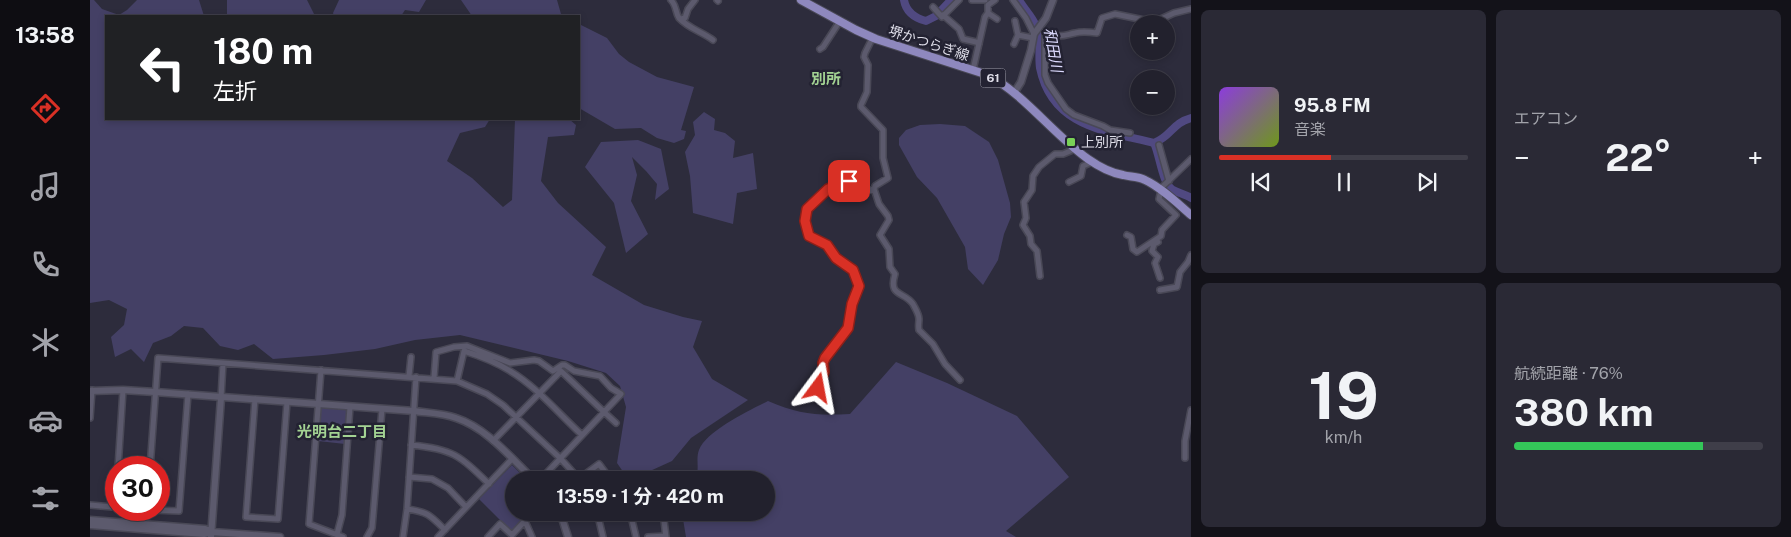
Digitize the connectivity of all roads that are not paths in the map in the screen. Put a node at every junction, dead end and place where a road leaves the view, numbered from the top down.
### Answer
1 (671, 0) edge
2 (694, 0) edge
3 (802, 0) edge
4 (959, 0) edge
5 (972, 0) edge
6 (985, 0) edge
7 (995, 0) edge
8 (1013, 0) edge
9 (1052, 3) edge
10 (933, 7) dead end
11 (1191, 9) edge
12 (988, 13) junction
13 (942, 15) junction
14 (681, 19) junction
15 (997, 19) dead end
16 (840, 21) junction
17 (1015, 21) dead end
18 (1042, 24) junction
19 (1045, 32) junction
20 (1034, 34) junction
21 (1018, 35) junction
22 (873, 38) junction
23 (713, 40) dead end
24 (978, 44) junction
25 (1014, 44) dead end
26 (820, 49) dead end
27 (973, 70) junction
28 (1014, 93) junction
29 (1130, 133) dead end
30 (1159, 145) dead end
31 (1075, 149) junction
32 (1092, 162) junction
33 (1190, 162) edge
34 (1169, 180) junction
35 (1069, 182) dead end
36 (874, 189) junction
37 (1160, 190) junction
38 (1191, 215) edge
39 (1127, 235) dead end
40 (1161, 236) junction
41 (1191, 255) edge
42 (1040, 276) dead end
43 (1160, 278) dead end
44 (1160, 290) dead end
45 (411, 357) dead end
46 (223, 363) junction
47 (321, 370) junction
48 (409, 376) junction
49 (416, 377) junction
50 (434, 378) junction
51 (960, 380) dead end
52 (457, 381) junction
53 (91, 390) edge
54 (123, 390) junction
55 (155, 392) junction
56 (188, 394) junction
57 (538, 394) junction
58 (808, 394) dead end
59 (221, 398) junction
60 (254, 399) junction
61 (287, 402) junction
62 (318, 404) junction
63 (350, 407) junction
64 (382, 409) junction
65 (1191, 410) edge
66 (414, 411) junction
67 (604, 412) junction
68 (517, 417) junction
69 (90, 418) edge
70 (616, 423) dead end
71 (582, 435) junction
72 (493, 442) junction
73 (411, 445) junction
74 (119, 456) edge
75 (151, 456) edge
76 (560, 458) junction
77 (1185, 458) dead end
78 (512, 459) junction
79 (525, 471) edge
80 (548, 471) edge
81 (572, 471) edge
82 (590, 471) edge
83 (604, 471) edge
84 (409, 477) junction
85 (489, 484) junction
86 (90, 505) edge
87 (105, 506) edge
88 (466, 507) junction
89 (406, 509) junction
90 (170, 511) edge
91 (90, 520) edge
92 (563, 521) edge
93 (599, 521) edge
94 (632, 521) edge
95 (664, 521) edge
96 (525, 522) joint
97 (90, 525) edge
98 (445, 530) junction
99 (336, 534) junction
100 (211, 535) edge
101 (666, 536) edge
102 (280, 537) edge
103 (343, 537) edge
104 (367, 537) edge
105 (402, 537) edge
106 (438, 537) edge
107 (488, 537) edge
108 (532, 537) edge
109 (568, 537) edge
110 (603, 537) edge
111 (636, 537) edge
112 (648, 537) edge

1 - 14 street
2 - 14 street
3 - 16 main road, 堺かつらぎ線 / 61
4 - 13 street
5 - 6 street
7 - 12 street
8 - 20 street
9 - 18 street
10 - 13 street
11 - 19 street
12 - 15 street
12 - 24 street
13 - 24 street
14 - 23 street
16 - 22 main road, 堺かつらぎ線 / 61
16 - 26 street
17 - 21 street
18 - 19 street
18 - 20 street
19 - 29 street
20 - 21 street
20 - 28 street
21 - 25 street
22 - 27 main road, 堺かつらぎ線 / 61
22 - 36 street
24 - 27 street
27 - 28 main road, 堺かつらぎ線 / 61
28 - 31 main road, 堺かつらぎ線 / 61
30 - 34 street
31 - 32 main road, 堺かつらぎ線 / 61
31 - 42 street
32 - 35 street
32 - 37 main road, 堺かつらぎ線 / 61
33 - 34 street
34 - 37 street
36 - 51 street
36 - 58 street
37 - 38 main road, 堺かつらぎ線 / 61
37 - 40 street
39 - 40 street
40 - 43 street
41 - 44 street
45 - 48 street
46 - 47 street
46 - 55 street
46 - 59 street
47 - 48 street
47 - 62 street
48 - 49 street
49 - 50 street
49 - 66 street
50 - 52 street
50 - 67 street
52 - 57 street
52 - 68 street
53 - 54 street
53 - 69 street
54 - 55 street
54 - 74 street
55 - 56 street
55 - 75 street
56 - 59 street
56 - 90 street
57 - 67 street
57 - 68 street
57 - 71 street
59 - 60 street
59 - 100 street
60 - 61 street
60 - 61 street
61 - 62 street
62 - 63 street
62 - 99 street
63 - 64 street
63 - 99 street
64 - 66 street
64 - 104 street
65 - 77 street
66 - 72 street
66 - 73 street
67 - 70 street
67 - 71 street
68 - 72 street
68 - 76 street
71 - 76 street
72 - 78 street
73 - 84 street
73 - 85 street
76 - 80 street
76 - 81 street
78 - 79 street
78 - 85 street
82 - 83 street
84 - 88 street
84 - 89 street
85 - 88 street
86 - 87 street
88 - 98 street
89 - 98 street
89 - 105 street
91 - 100 street
92 - 109 street
93 - 110 street
94 - 111 street
95 - 101 street
96 - 107 street
96 - 108 street
97 - 100 street
98 - 106 street
99 - 103 street
100 - 102 street
101 - 112 street

